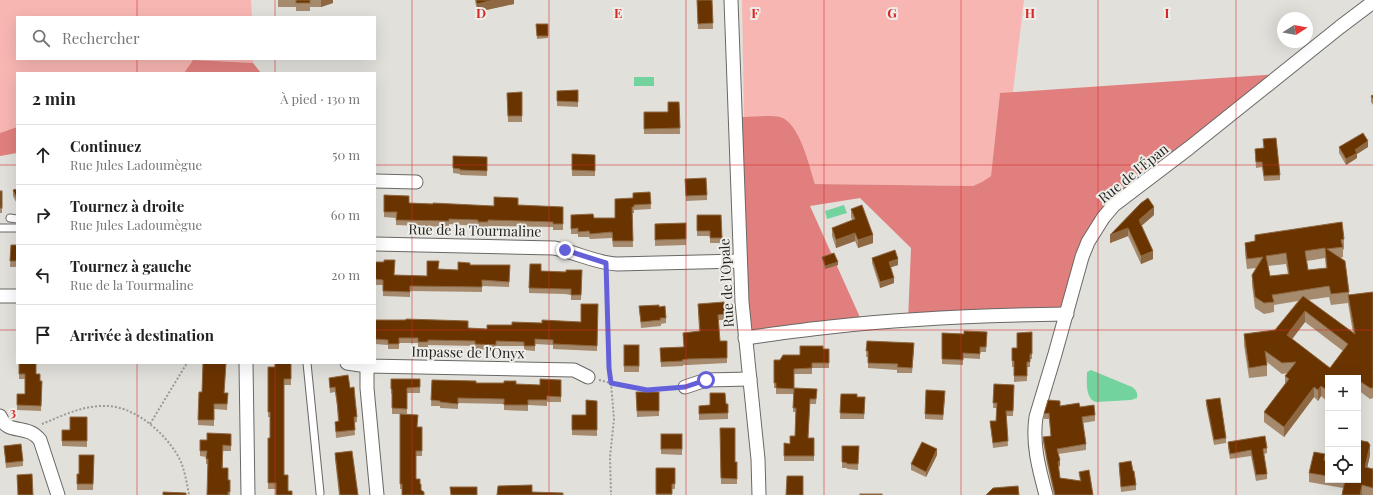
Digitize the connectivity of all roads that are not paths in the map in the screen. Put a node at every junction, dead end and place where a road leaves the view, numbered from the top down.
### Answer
1 (732, 0) edge
2 (1373, 2) edge
3 (376, 181) edge
4 (416, 182) dead end
5 (0, 228) edge
6 (16, 228) edge
7 (376, 244) edge
8 (740, 261) junction
9 (0, 296) edge
10 (16, 296) edge
11 (1067, 314) junction
12 (745, 338) junction
13 (246, 364) edge
14 (307, 364) edge
15 (354, 364) edge
16 (367, 366) junction
17 (588, 377) dead end
18 (750, 379) junction
19 (685, 387) road end
20 (0, 419) edge
21 (320, 493) dead end
22 (58, 495) edge
23 (248, 495) edge
24 (377, 495) edge
25 (759, 495) edge
26 (1046, 495) edge

1 - 8 street, Rue de l'Opale
2 - 11 street, Rue de l'Épan
3 - 4 street
5 - 6 lane
7 - 8 street, Rue de la Tourmaline
8 - 12 street, Rue de l'Opale
9 - 10 street
11 - 12 street, Rue de l'Opale
11 - 26 street, Rue de l'Épan
12 - 18 street
13 - 23 street
14 - 21 lane
15 - 16 street, Impasse de l'Onyx
16 - 17 street, Impasse de l'Onyx
16 - 24 street
18 - 19 street
18 - 25 street
20 - 22 street

